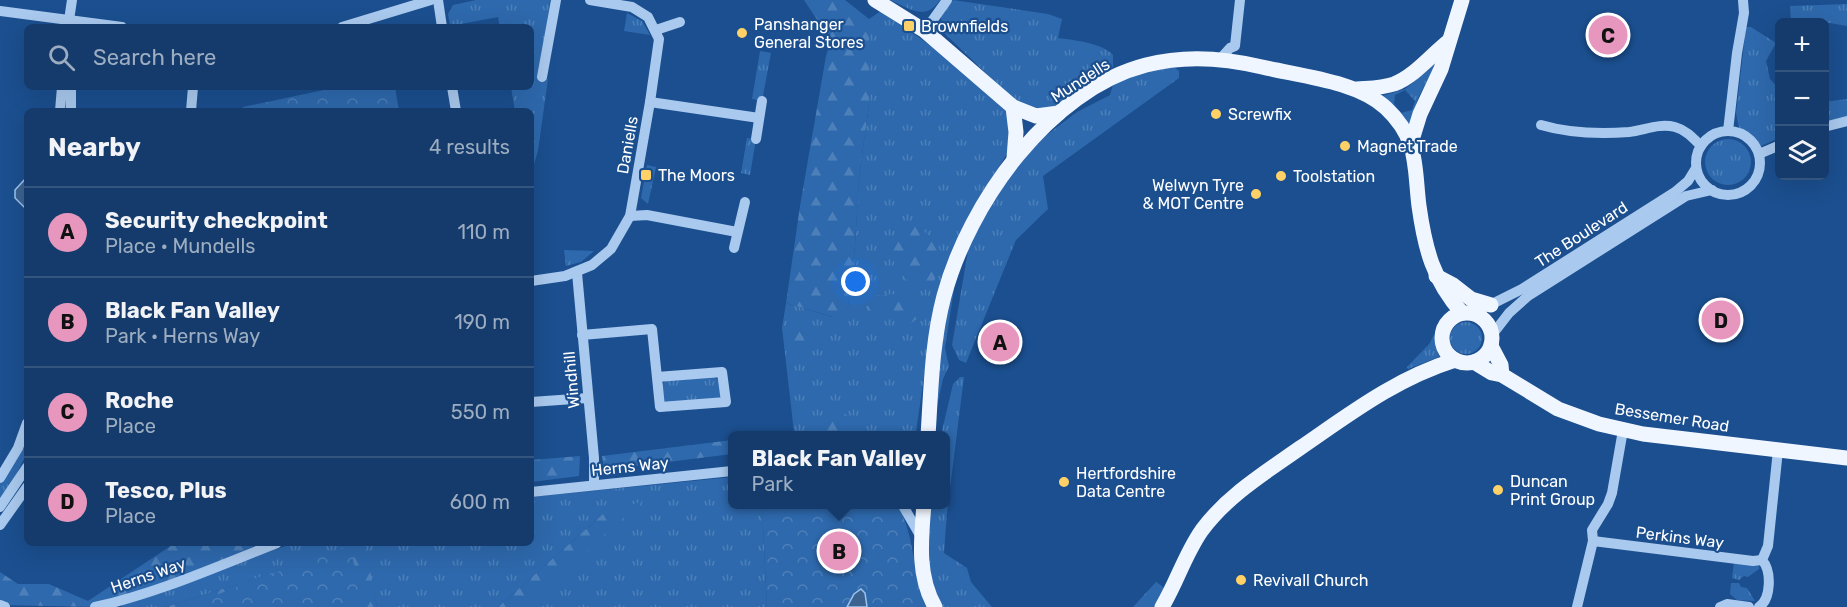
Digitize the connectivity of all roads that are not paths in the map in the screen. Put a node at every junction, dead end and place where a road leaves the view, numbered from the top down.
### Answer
1 (72, 0) edge
2 (431, 0) edge
3 (438, 0) edge
4 (556, 0) edge
5 (590, 0) edge
6 (875, 0) edge
7 (947, 0) edge
8 (1240, 0) edge
9 (1462, 0) edge
10 (1743, 0) edge
11 (0, 11) edge
12 (680, 22) dead end
13 (68, 23) edge
14 (352, 24) edge
15 (442, 24) edge
16 (656, 30) junction
17 (925, 31) junction
18 (1450, 41) junction
19 (1235, 46) junction
20 (1220, 59) junction
21 (1248, 63) junction
22 (542, 77) dead end
23 (1357, 89) junction
24 (62, 90) edge
25 (71, 90) edge
26 (193, 90) edge
27 (452, 90) edge
28 (762, 101) dead end
29 (650, 102) junction
30 (1013, 107) junction
31 (60, 108) edge
32 (70, 108) edge
33 (191, 108) edge
34 (456, 108) edge
35 (1059, 113) junction
36 (759, 118) junction
37 (1847, 121) edge
38 (1541, 125) dead end
39 (1828, 126) edge
40 (1728, 131) junction
41 (756, 139) dead end
42 (1411, 143) junction
43 (1701, 146) junction
44 (1775, 148) edge
45 (1759, 154) junction
46 (1014, 158) junction
47 (1696, 168) junction
48 (1712, 190) junction
49 (745, 202) dead end
50 (630, 216) junction
51 (737, 232) junction
52 (734, 248) dead end
53 (577, 273) junction
54 (1436, 276) junction
55 (534, 280) edge
56 (1491, 305) junction
57 (1468, 313) junction
58 (582, 335) junction
59 (1492, 340) junction
60 (1455, 360) junction
61 (1474, 362) junction
62 (1502, 375) junction
63 (657, 377) junction
64 (588, 398) junction
65 (534, 402) edge
66 (1623, 430) junction
67 (24, 431) edge
68 (926, 431) edge
69 (1778, 450) junction
70 (1847, 458) edge
71 (24, 471) edge
72 (728, 471) edge
73 (0, 478) edge
74 (594, 485) junction
75 (24, 491) edge
76 (534, 492) edge
77 (0, 507) edge
78 (905, 509) edge
79 (924, 509) edge
80 (0, 525) edge
81 (922, 537) junction
82 (1593, 541) junction
83 (269, 546) edge
84 (1762, 561) junction
85 (0, 605) edge
86 (4, 607) edge
87 (95, 607) edge
88 (935, 607) edge
89 (1162, 607) edge
90 (1577, 607) edge
91 (1720, 607) edge
92 (1749, 607) edge
93 (1759, 607) edge

1 - 13 street
2 - 14 street
3 - 15 street
4 - 22 street
5 - 16 street
6 - 17 main road
7 - 17 street
8 - 19 street
9 - 18 main road
10 - 40 street
11 - 13 street
12 - 16 street
16 - 29 street, Daniells
17 - 30 main road
18 - 23 main road
18 - 42 main road
19 - 20 street
19 - 21 street
20 - 21 main road, Mundells
20 - 35 main road, Mundells
21 - 23 main road, Mundells
23 - 42 main road, Mundells
24 - 31 street
25 - 32 street
26 - 33 street
27 - 34 street
28 - 36 street
29 - 36 street
29 - 50 street, Daniells
30 - 35 main road
30 - 46 main road
35 - 46 main road, Mundells
36 - 41 street
37 - 39 street
38 - 43 street
40 - 43 street
40 - 45 street
42 - 54 main road, Mundells
43 - 47 street
44 - 45 street
45 - 48 street
46 - 68 main road, Mundells
47 - 48 street
47 - 56 street, The Boulevard
48 - 59 street, The Boulevard
49 - 51 street
50 - 51 street
50 - 53 street, Daniells
51 - 52 street
53 - 55 street, Daniells
53 - 58 street, Windhill
54 - 56 main road
54 - 57 main road, Mundells
56 - 57 street, The Boulevard
57 - 59 main road
57 - 60 main road
58 - 63 street
58 - 64 street, Windhill
59 - 61 main road
59 - 62 main road
60 - 61 main road
60 - 89 main road
61 - 62 main road, Bessemer Road
62 - 66 main road, Bessemer Road
63 - 63 street
64 - 65 street
64 - 74 street, Windhill
66 - 69 main road, Bessemer Road
66 - 82 street
67 - 73 street
69 - 70 main road, Bessemer Road
69 - 84 street
71 - 77 street
72 - 74 street, Herns Way
74 - 76 street, Herns Way
75 - 80 street
78 - 81 street
79 - 81 main road
81 - 88 main road
82 - 84 street, Perkins Way
82 - 90 street
83 - 87 street, Herns Way
84 - 93 street
85 - 86 street
91 - 92 street

